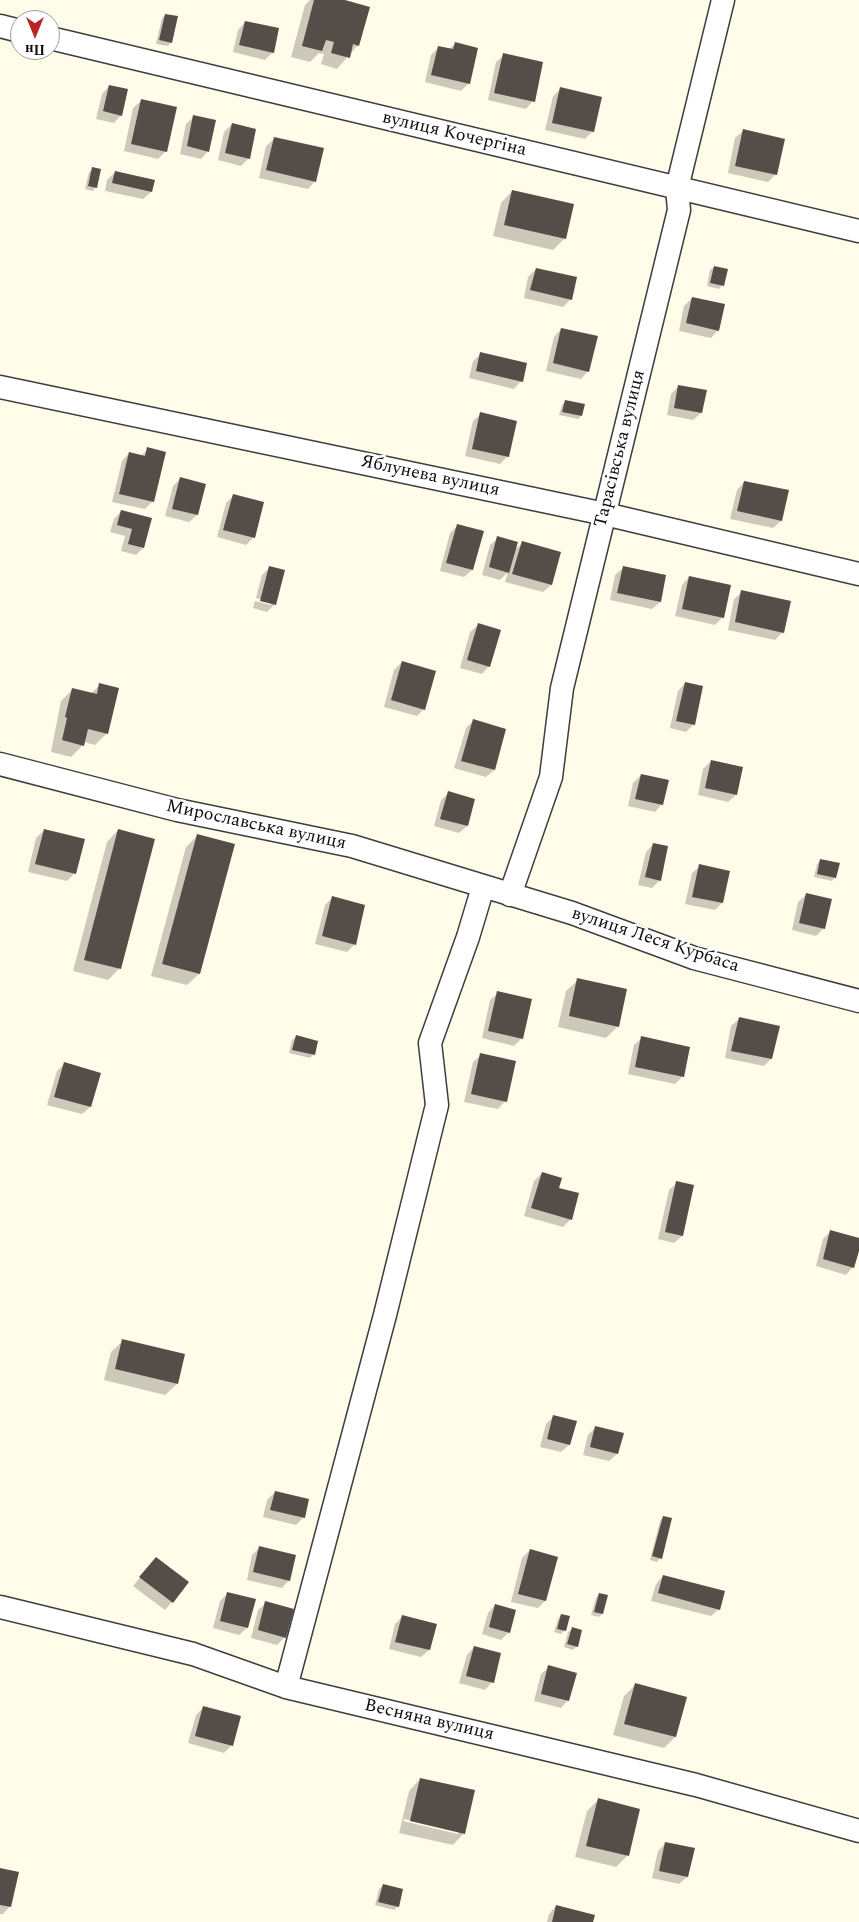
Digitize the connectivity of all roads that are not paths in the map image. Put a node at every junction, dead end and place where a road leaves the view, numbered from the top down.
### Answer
1 (723, 0) edge
2 (60, 40) edge
3 (677, 188) junction
4 (859, 232) edge
5 (0, 387) edge
6 (605, 514) junction
7 (859, 574) edge
8 (0, 764) edge
9 (483, 887) junction
10 (510, 895) junction
11 (859, 1000) edge
12 (0, 1607) edge
13 (286, 1687) junction
14 (859, 1831) edge

1 - 3 street, Тарасівська вулиця
2 - 3 street, вулиця Кочергіна
3 - 4 street, вулиця Кочергіна
3 - 6 street, Тарасівська вулиця
5 - 6 street, Яблунева вулиця
6 - 7 street, Яблунева вулиця
6 - 10 street, Тарасівська вулиця
8 - 9 street, Мирославська вулиця
9 - 10 street, Мирославська вулиця
9 - 13 street
10 - 11 street, вулиця Леся Курбаса
12 - 13 street, Весняна вулиця
13 - 14 street, Весняна вулиця

